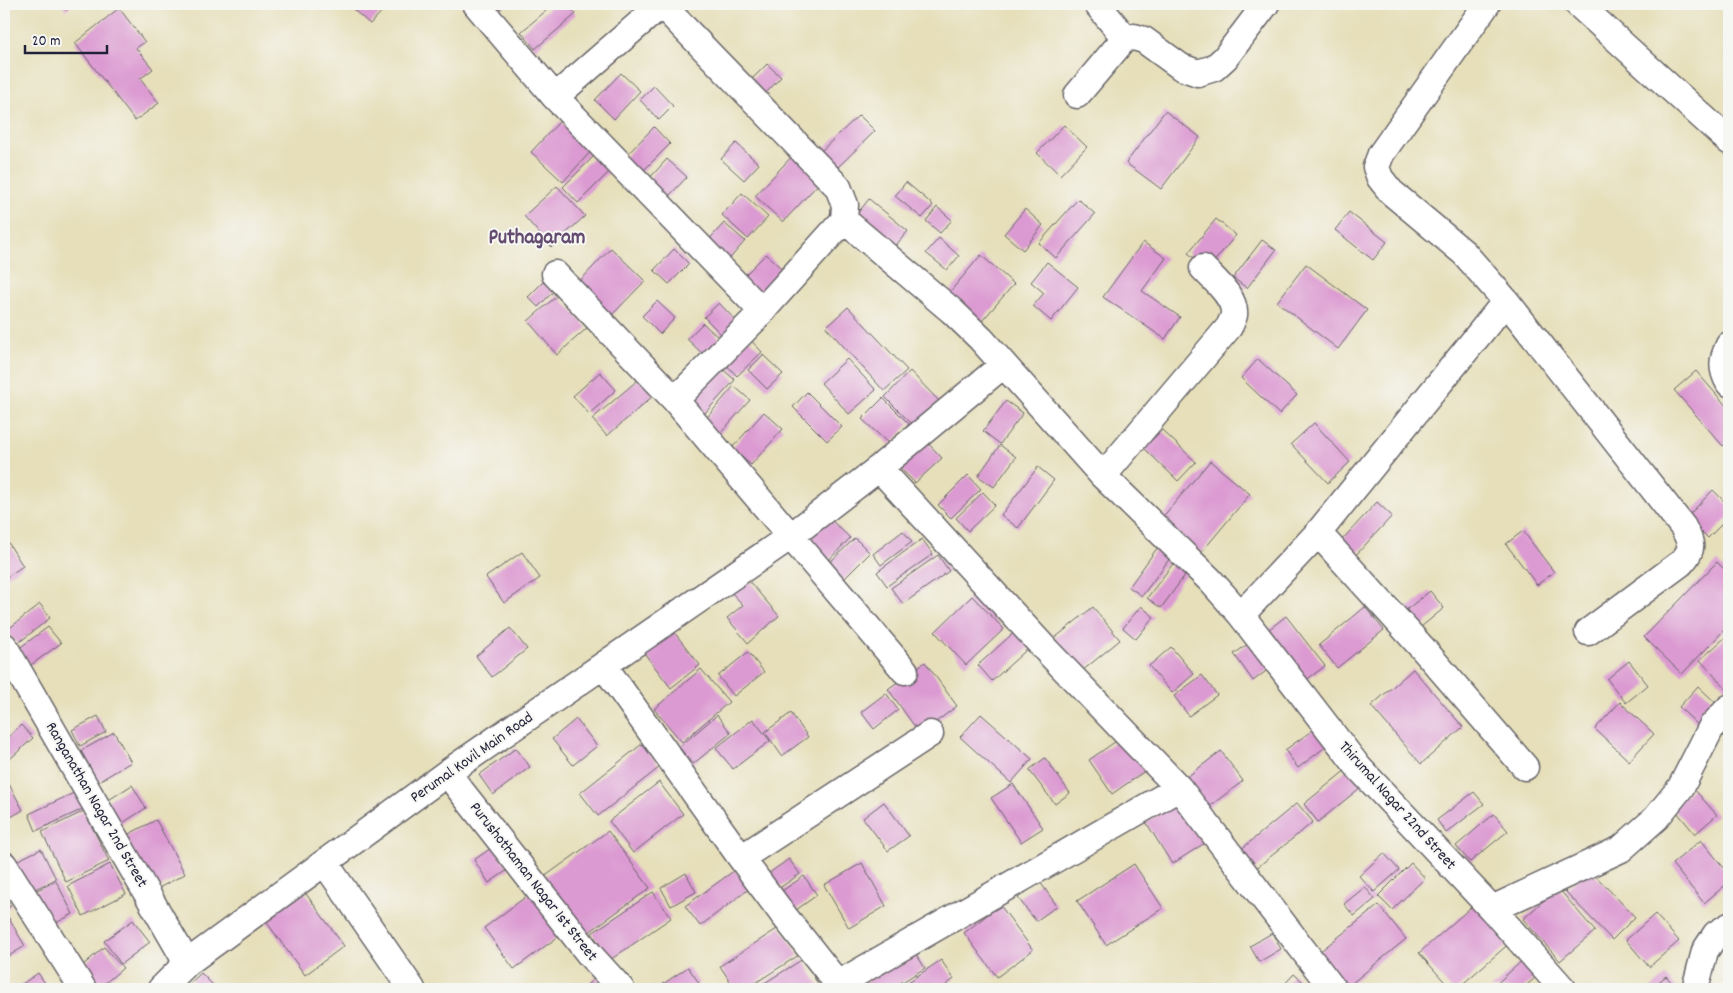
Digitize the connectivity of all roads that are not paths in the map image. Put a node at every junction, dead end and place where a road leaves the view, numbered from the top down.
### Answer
1 (476, 4) edge
2 (662, 4) edge
3 (1098, 4) edge
4 (1266, 4) edge
5 (1488, 4) edge
6 (1578, 4) edge
7 (1125, 38) junction
8 (1077, 94) dead end
9 (555, 96) junction
10 (1729, 141) edge
11 (844, 220) junction
12 (1202, 268) dead end
13 (555, 274) dead end
14 (1506, 301) junction
15 (762, 311) junction
16 (1729, 345) edge
17 (1003, 365) junction
18 (1729, 383) edge
19 (675, 400) junction
20 (880, 468) junction
21 (1103, 476) junction
22 (1318, 533) junction
23 (791, 536) junction
24 (1241, 615) junction
25 (1588, 632) dead end
26 (4, 646) edge
27 (604, 666) junction
28 (905, 671) dead end
29 (1729, 708) edge
30 (930, 734) dead end
31 (1525, 767) dead end
32 (447, 773) junction
33 (1179, 788) junction
34 (741, 858) junction
35 (325, 863) junction
36 (4, 865) edge
37 (1492, 909) junction
38 (1729, 926) edge
39 (187, 963) junction
40 (840, 987) edge
41 (83, 989) edge
42 (161, 989) edge
43 (412, 989) edge
44 (621, 989) edge
45 (1333, 989) edge
46 (1563, 989) edge
47 (1695, 989) edge

1 - 9 street
2 - 9 street
2 - 11 street
3 - 7 street
4 - 7 street
5 - 14 street
6 - 10 street
7 - 8 street
9 - 15 street
11 - 15 street
11 - 17 street, Thirumal Nagar 22nd Street
12 - 21 street
13 - 19 street
14 - 22 street
14 - 25 street
15 - 19 street
16 - 18 street
17 - 20 street, Perumal Kovil Main Road
17 - 21 street, Thirumal Nagar 22nd Street
19 - 23 street
20 - 23 street, Perumal Kovil Main Road
20 - 33 street
21 - 24 street, Thirumal Nagar 22nd Street
22 - 24 street
22 - 31 street
23 - 27 street, Perumal Kovil Main Road
23 - 28 street
24 - 37 street, Thirumal Nagar 22nd Street
26 - 39 street, Ranganathan Nagar 2nd Street
27 - 32 street, Perumal Kovil Main Road
27 - 34 street
29 - 37 street
30 - 34 street
32 - 35 street, Perumal Kovil Main Road
32 - 44 street, Purushothaman Nagar 1st Street
33 - 40 street
33 - 45 street
34 - 40 street
35 - 39 street, Perumal Kovil Main Road
35 - 43 street
36 - 41 street
37 - 46 street, Thirumal Nagar 22nd Street
38 - 47 street
39 - 42 street, Perumal Kovil Main Road

